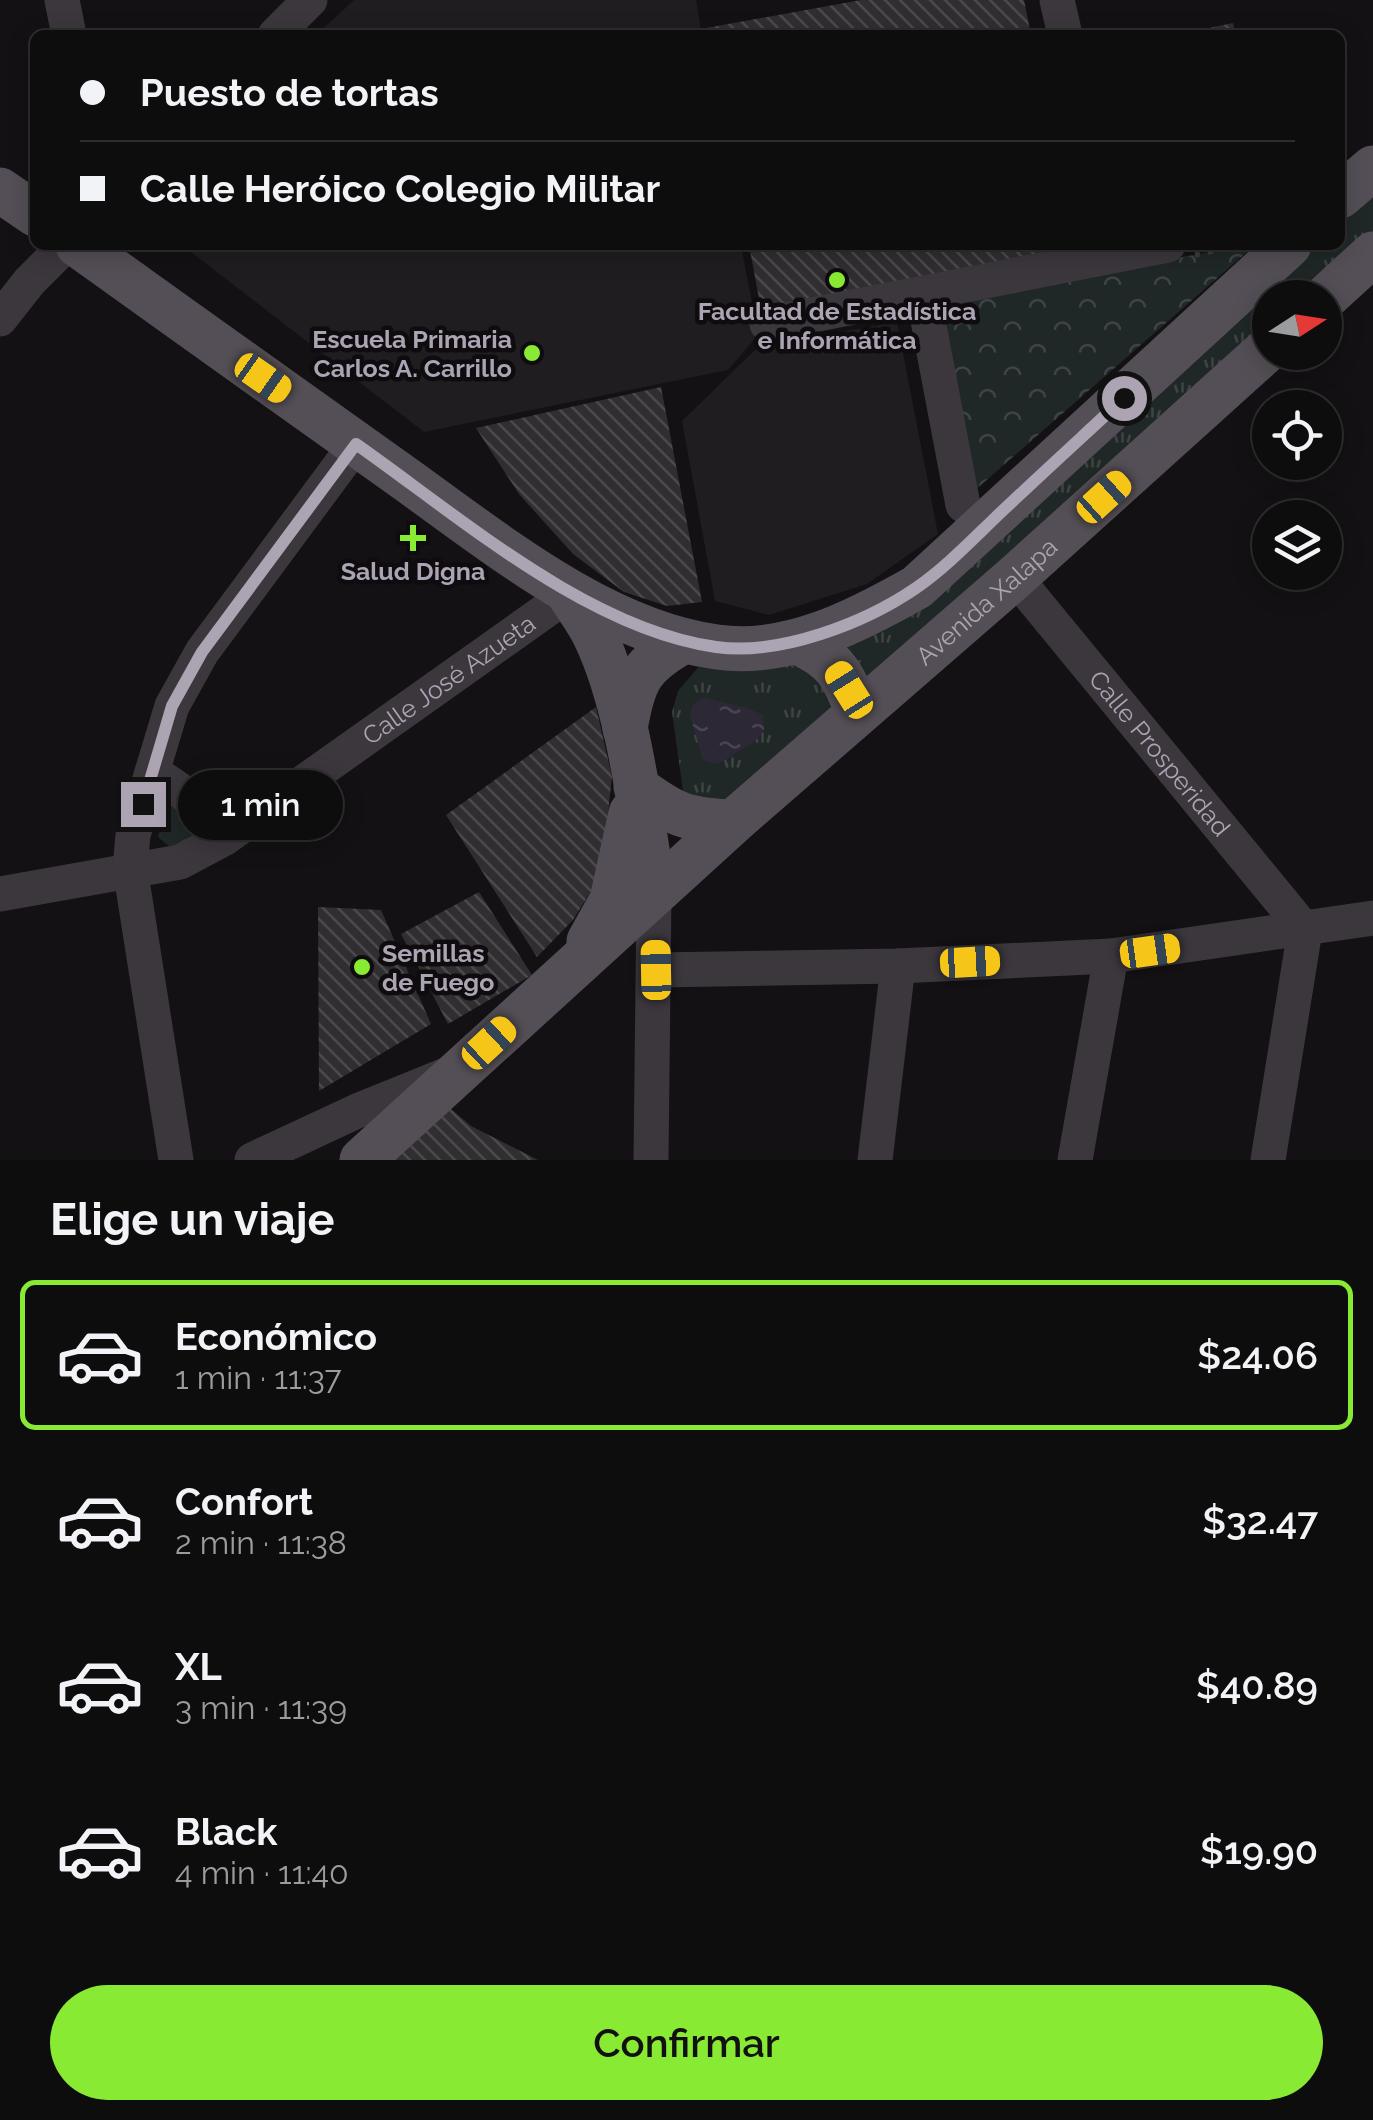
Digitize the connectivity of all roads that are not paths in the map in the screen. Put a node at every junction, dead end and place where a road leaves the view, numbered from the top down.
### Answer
1 (62, 0) edge
2 (310, 0) edge
3 (1057, 0) edge
4 (68, 30) edge
5 (280, 30) edge
6 (1064, 30) edge
7 (1373, 168) edge
8 (0, 190) edge
9 (1345, 192) edge
10 (30, 211) edge
11 (61, 250) edge
12 (85, 250) edge
13 (1119, 250) edge
14 (1178, 250) edge
15 (1284, 250) edge
16 (1373, 254) edge
17 (1342, 282) edge
18 (922, 294) junction
19 (0, 320) edge
20 (767, 324) dead end
21 (1252, 363) edge
22 (356, 444) junction
23 (964, 505) dead end
24 (1015, 578) junction
25 (569, 594) junction
26 (684, 641) junction
27 (798, 642) junction
28 (857, 711) junction
29 (624, 731) junction
30 (152, 772) junction
31 (636, 787) junction
32 (733, 822) junction
33 (225, 838) junction
34 (130, 868) junction
35 (0, 894) edge
36 (654, 894) junction
37 (1373, 918) edge
38 (1305, 930) junction
39 (1112, 956) junction
40 (572, 966) junction
41 (898, 966) junction
42 (656, 970) junction
43 (461, 1069) junction
44 (176, 1160) edge
45 (252, 1160) edge
46 (362, 1160) edge
47 (651, 1160) edge
48 (875, 1160) edge
49 (1075, 1160) edge
50 (1268, 1160) edge

1 - 4 street
2 - 5 street
3 - 6 street
7 - 9 main road
8 - 10 main road
11 - 19 street
12 - 22 main road
13 - 14 street
13 - 18 street
15 - 27 main road
16 - 17 main road
18 - 20 street
18 - 23 street
21 - 24 main road, Avenida Xalapa
22 - 25 main road
22 - 30 street
24 - 28 main road, Avenida Xalapa
24 - 38 street, Calle Prosperidad
25 - 26 main road
25 - 29 main road
25 - 33 street, Calle José Azueta
26 - 27 main road
26 - 29 main road
27 - 28 main road
28 - 32 main road, Avenida Xalapa
29 - 31 main road
30 - 33 street
30 - 34 street
31 - 32 main road
31 - 36 main road
31 - 40 main road
32 - 36 main road, Avenida Xalapa
33 - 34 street, Calle José Azueta
34 - 35 street, Calle José Azueta
34 - 44 street
36 - 40 main road, Avenida Xalapa
36 - 42 street
37 - 38 street
38 - 39 street
38 - 50 street
39 - 41 street
39 - 49 street
40 - 43 main road
41 - 42 street
41 - 48 street
42 - 47 street
43 - 45 street
43 - 46 main road

